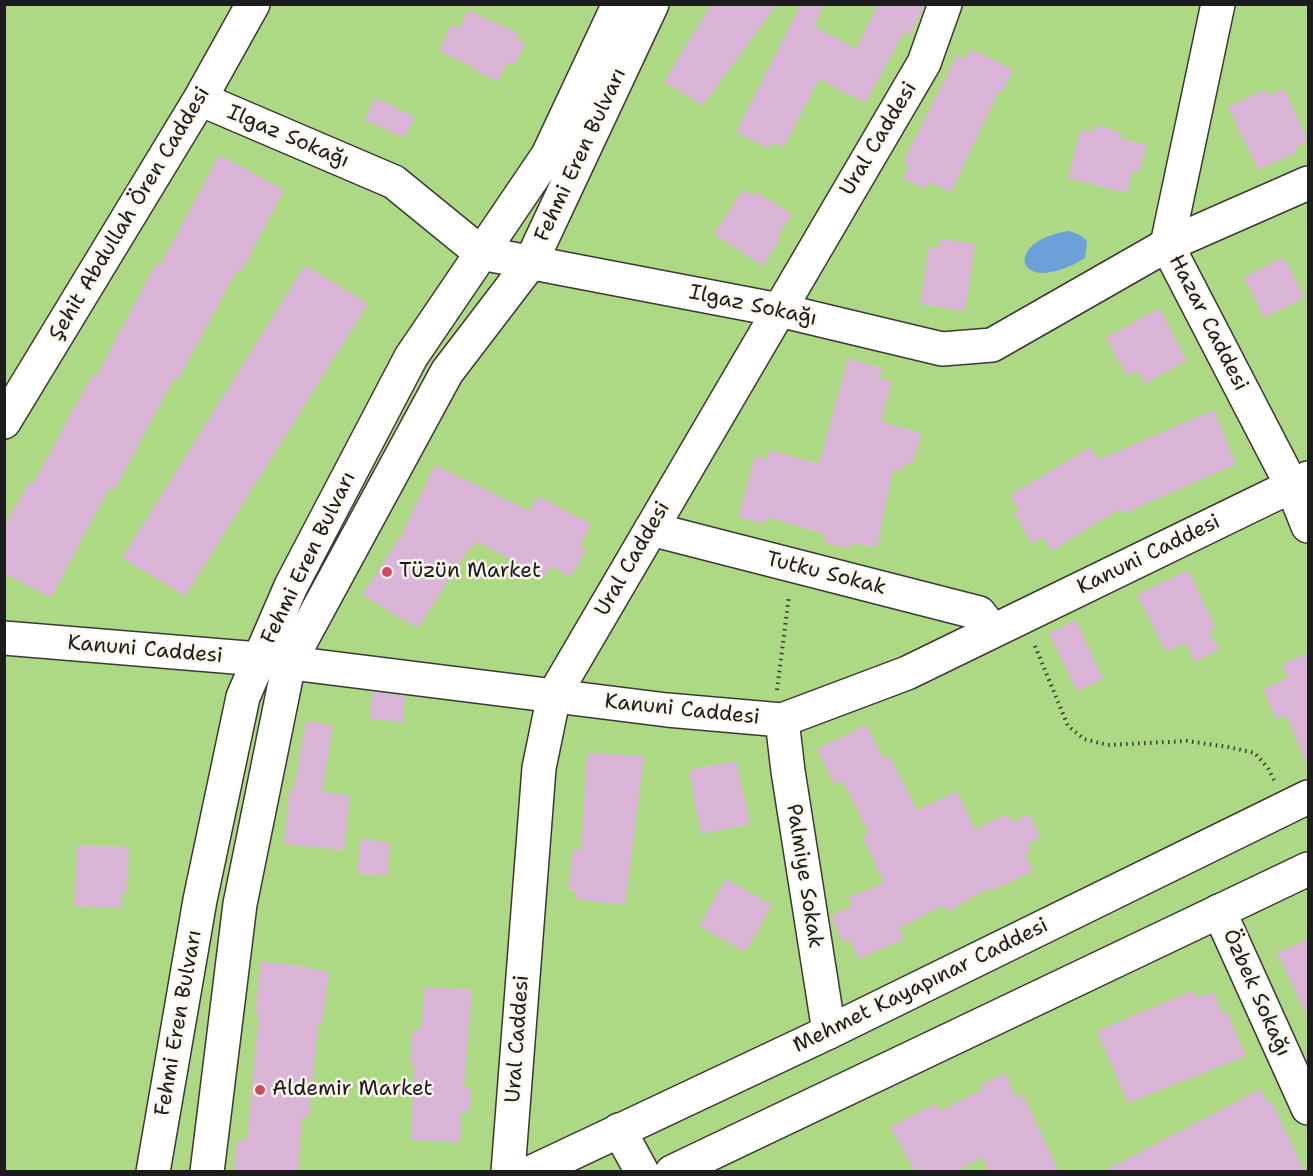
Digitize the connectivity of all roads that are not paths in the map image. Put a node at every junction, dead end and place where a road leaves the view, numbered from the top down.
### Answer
1 (253, 4) edge
2 (619, 4) edge
3 (652, 4) edge
4 (945, 4) edge
5 (1218, 4) edge
6 (200, 99) junction
7 (1308, 183) edge
8 (1167, 245) junction
9 (481, 253) junction
10 (531, 262) junction
11 (779, 310) junction
12 (4, 422) edge
13 (1300, 482) edge
14 (1308, 526) edge
15 (651, 529) junction
16 (993, 631) junction
17 (4, 638) edge
18 (274, 661) junction
19 (554, 695) junction
20 (778, 719) junction
21 (1298, 803) edge
22 (1308, 869) edge
23 (1219, 911) junction
24 (829, 1032) junction
25 (1308, 1108) edge
26 (619, 1130) junction
27 (153, 1172) edge
28 (207, 1172) edge
29 (508, 1172) edge
30 (532, 1172) edge
31 (642, 1172) edge
32 (672, 1172) edge

1 - 6 street, Şehit Abdullah Ören Caddesi
2 - 9 street, Fehmi Eren Bulvarı
3 - 10 street, Fehmi Eren Bulvarı
4 - 11 street, Ural Caddesi
5 - 8 street, Hazar Caddesi
6 - 9 street, Ilgaz Sokağı
6 - 12 street, Şehit Abdullah Ören Caddesi
7 - 8 street, Ilgaz Sokağı
8 - 11 street, Ilgaz Sokağı
8 - 13 street, Hazar Caddesi
9 - 10 street, Ilgaz Sokağı
9 - 18 street, Fehmi Eren Bulvarı
10 - 11 street, Ilgaz Sokağı
10 - 18 street, Fehmi Eren Bulvarı
11 - 15 street, Ural Caddesi
13 - 14 street, Hazar Caddesi
13 - 16 street, Kanuni Caddesi
15 - 16 street, Tutku Sokak
15 - 19 street, Ural Caddesi
16 - 20 street, Kanuni Caddesi
17 - 18 street, Kanuni Caddesi
18 - 19 street, Kanuni Caddesi
18 - 27 street, Fehmi Eren Bulvarı
18 - 28 street, Fehmi Eren Bulvarı
19 - 20 street, Kanuni Caddesi
19 - 29 street, Ural Caddesi
20 - 24 street, Palmiye Sokak
21 - 24 street, Mehmet Kayapınar Caddesi
22 - 23 street
23 - 25 street, Özbek Sokağı
23 - 32 street
24 - 26 street, Mehmet Kayapınar Caddesi
26 - 30 street, Mehmet Kayapınar Caddesi
26 - 31 street

